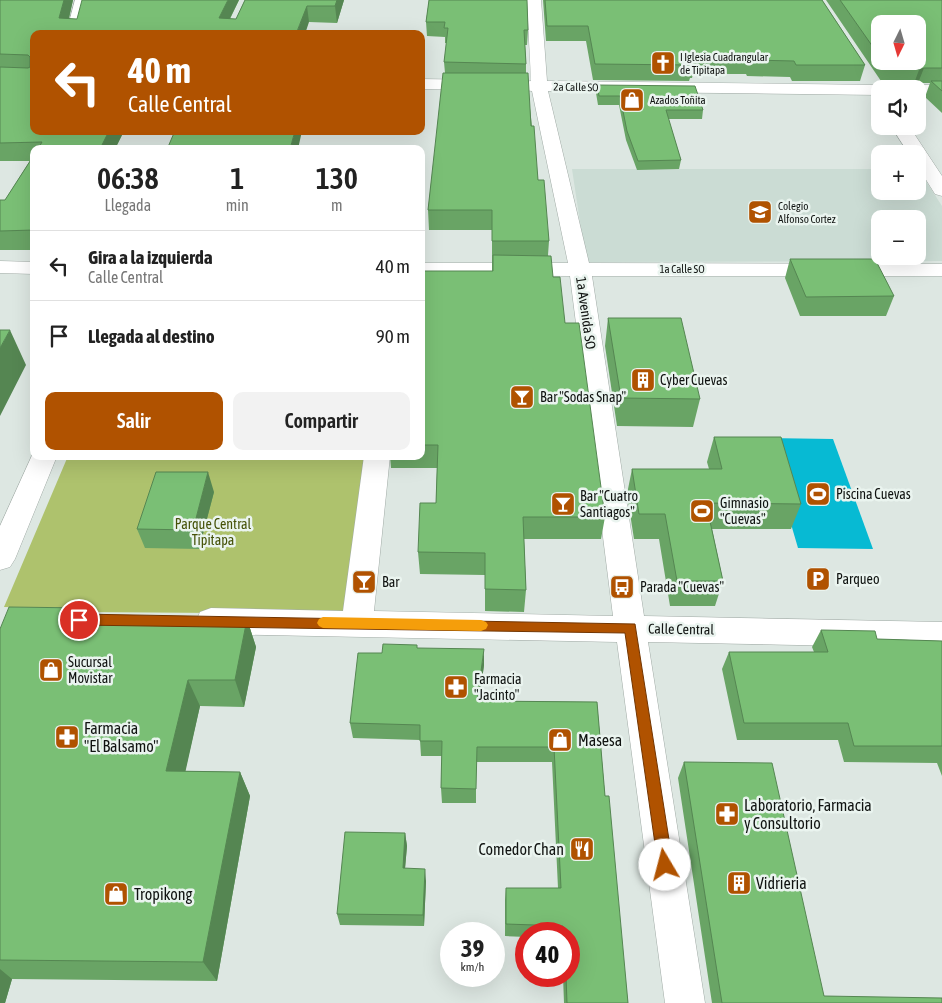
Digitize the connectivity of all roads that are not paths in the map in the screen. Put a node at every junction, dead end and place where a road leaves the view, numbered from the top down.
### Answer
1 (82, 0) edge
2 (534, 0) edge
3 (74, 30) edge
4 (866, 74) edge
5 (871, 81) edge
6 (425, 84) edge
7 (539, 86) junction
8 (926, 90) edge
9 (942, 90) edge
10 (871, 92) edge
11 (906, 135) edge
12 (942, 190) edge
13 (0, 267) edge
14 (30, 268) edge
15 (425, 269) edge
16 (580, 269) junction
17 (942, 270) edge
18 (42, 460) edge
19 (377, 460) edge
20 (0, 559) edge
21 (188, 621) edge
22 (357, 623) junction
23 (631, 628) junction
24 (942, 635) edge
25 (685, 1003) edge

1 - 3 street
2 - 7 street, 1a Avenida SO
4 - 5 street
6 - 7 street, 2a Calle SO
7 - 10 street, 2a Calle SO
7 - 16 street, 1a Avenida SO
8 - 9 street
11 - 12 street
13 - 14 street
15 - 16 street, 1a Calle SO
16 - 17 street, 1a Calle SO
16 - 23 street, 1a Avenida SO
18 - 20 street
19 - 22 street
21 - 22 street, Calle Central
22 - 23 street, Calle Central
23 - 24 street, Calle Central
23 - 25 street, 1a Avenida SO

